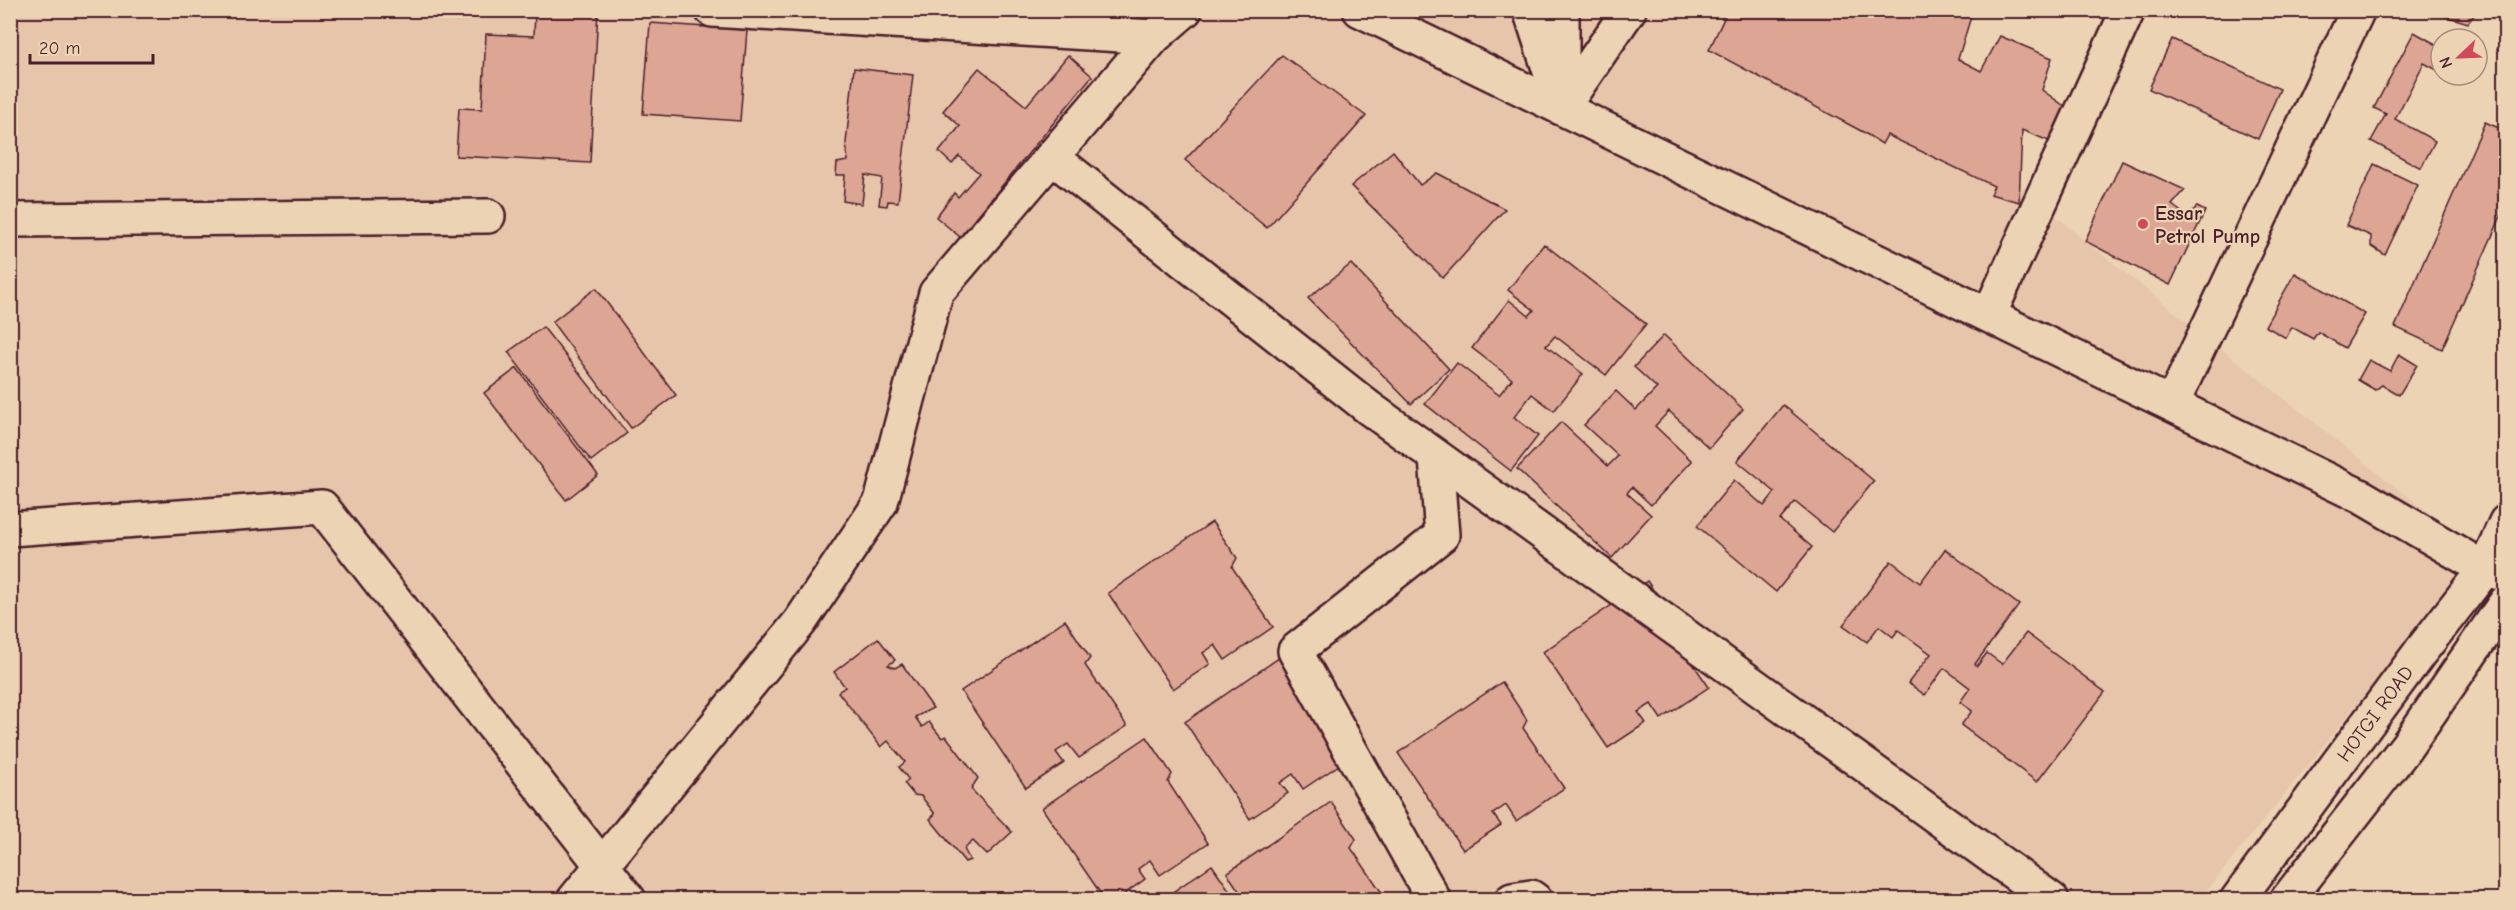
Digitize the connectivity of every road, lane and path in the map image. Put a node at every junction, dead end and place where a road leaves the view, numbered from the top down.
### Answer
1 (712, 10) edge
2 (1185, 10) edge
3 (1360, 10) edge
4 (1530, 10) edge
5 (1562, 10) edge
6 (1629, 10) edge
7 (2128, 10) edge
8 (2358, 10) edge
9 (1154, 37) junction
10 (1562, 108) junction
11 (1052, 157) junction
12 (488, 216) dead end
13 (10, 220) edge
14 (1989, 315) junction
15 (2172, 404) junction
16 (1436, 458) junction
17 (2505, 522) edge
18 (10, 529) edge
19 (2495, 572) edge
20 (2505, 602) edge
21 (603, 866) junction
22 (574, 900) edge
23 (629, 900) edge
24 (1434, 900) edge
25 (1512, 900) edge
26 (1535, 900) edge
27 (2052, 900) edge
28 (2237, 900) edge
29 (2287, 900) edge

1 - 9 street
2 - 9 street
3 - 10 street
4 - 10 street
5 - 10 street
6 - 10 street
7 - 14 street
8 - 15 street
9 - 11 street
10 - 14 street
11 - 16 street
11 - 21 street
12 - 13 street
14 - 15 street
15 - 19 street
16 - 24 street
16 - 27 street
17 - 19 street, HOTGI ROAD
18 - 21 street
19 - 28 street, HOTGI ROAD
20 - 29 street
21 - 22 street
21 - 23 street
25 - 26 street

